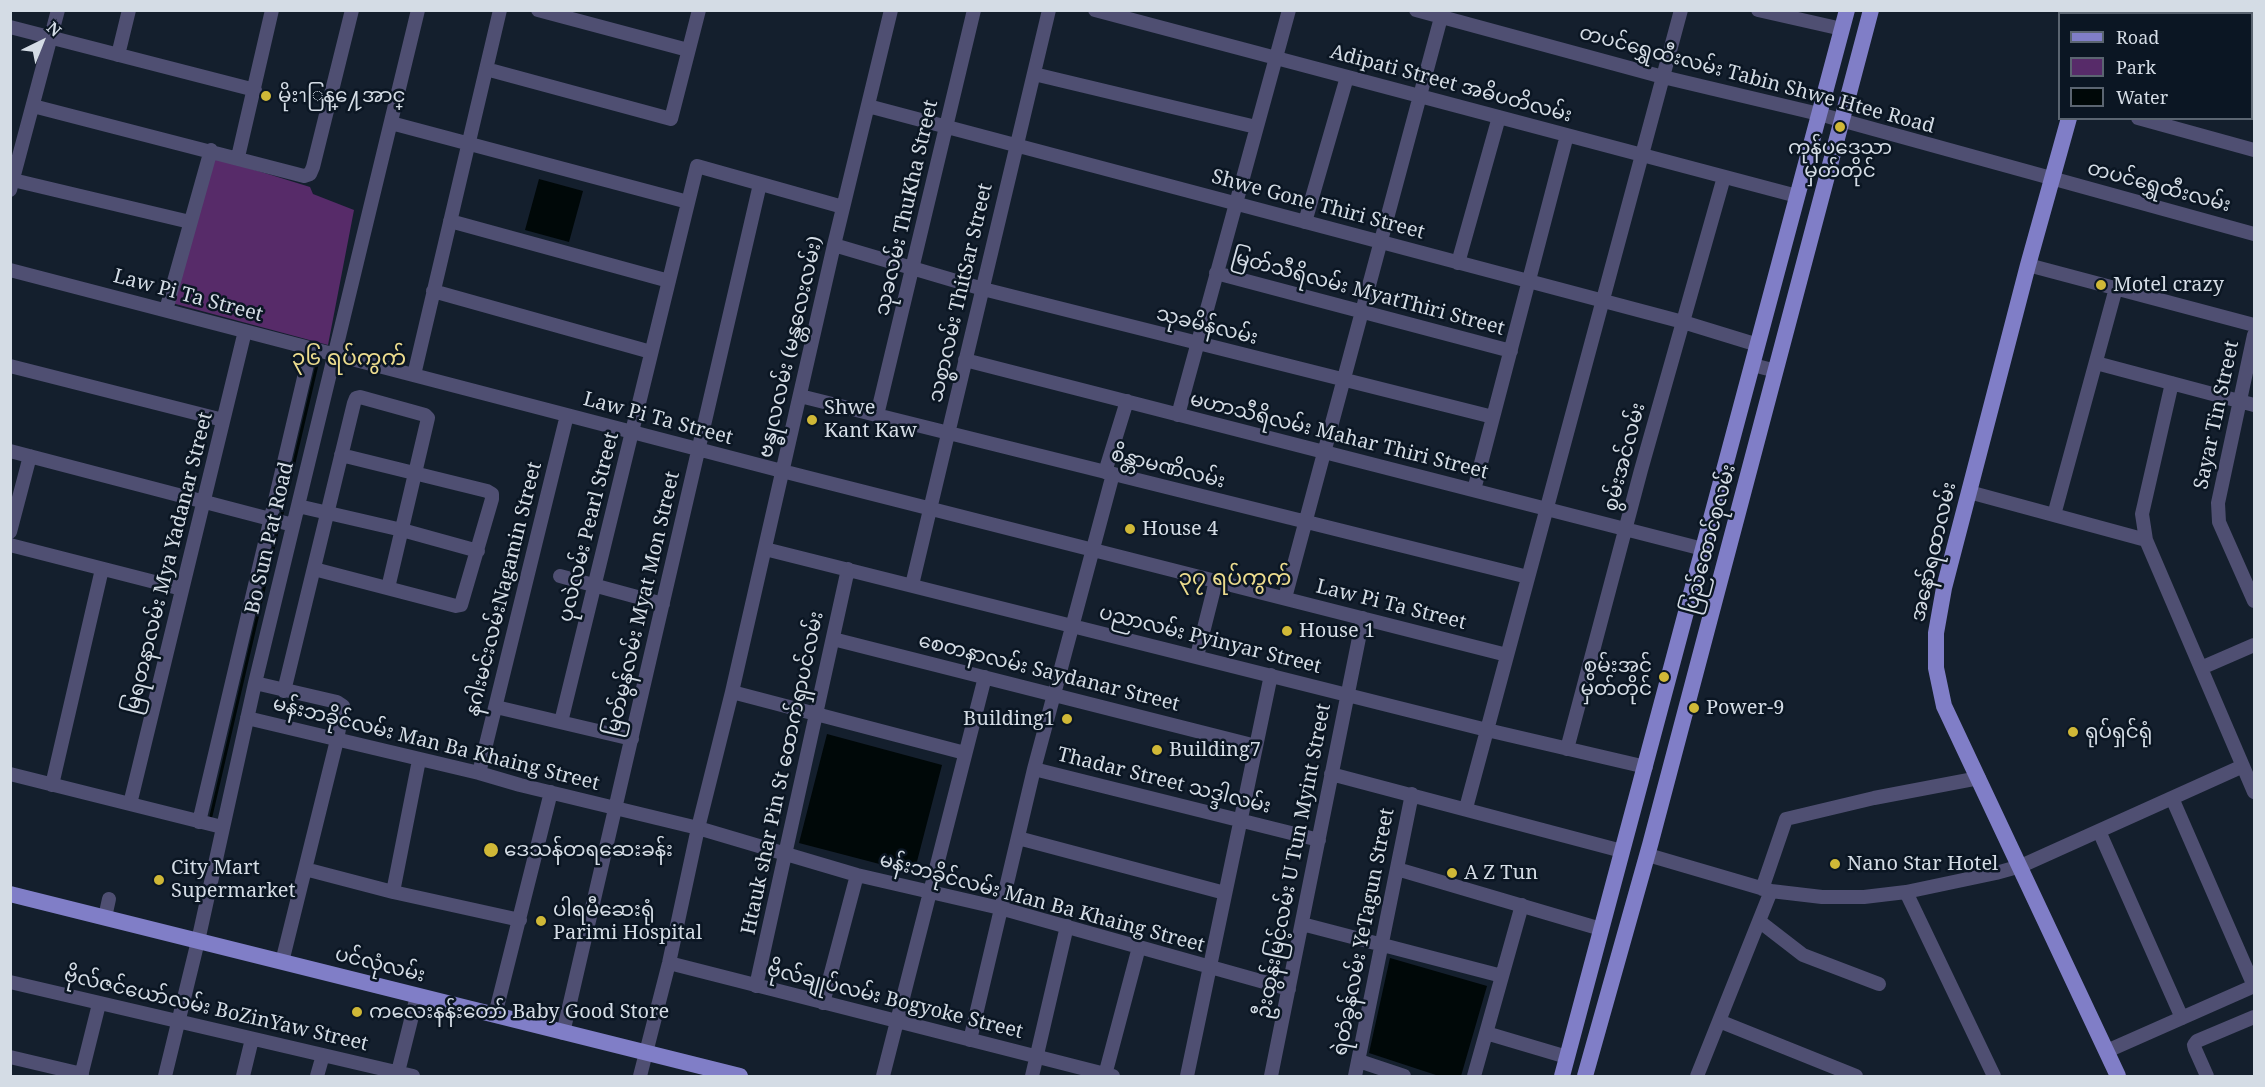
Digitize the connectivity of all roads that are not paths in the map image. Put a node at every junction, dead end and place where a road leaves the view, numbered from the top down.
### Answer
1 (58, 10) edge
2 (129, 10) edge
3 (272, 10) edge
4 (352, 10) edge
5 (418, 10) edge
6 (500, 10) edge
7 (538, 10) edge
8 (699, 10) edge
9 (891, 10) edge
10 (974, 10) edge
11 (1049, 10) edge
12 (1095, 10) edge
13 (1289, 10) edge
14 (1416, 10) edge
15 (1681, 10) edge
16 (1847, 10) edge
17 (1871, 10) edge
18 (1764, 11) edge
19 (1442, 14) edge
20 (10, 27) edge
21 (1842, 29) junction
22 (51, 37) junction
23 (688, 50) junction
24 (118, 55) junction
25 (1275, 58) junction
26 (486, 69) junction
27 (1034, 74) junction
28 (1347, 77) junction
29 (1663, 77) junction
30 (255, 90) junction
31 (1420, 96) junction
32 (33, 106) junction
33 (868, 106) junction
34 (1819, 114) junction
35 (1499, 117) junction
36 (2068, 120) edge
37 (1841, 121) junction
38 (2155, 121) edge
39 (391, 123) junction
40 (946, 127) junction
41 (1256, 127) junction
42 (1568, 135) junction
43 (469, 142) junction
44 (1017, 146) junction
45 (211, 150) junction
46 (2254, 150) edge
47 (1642, 155) junction
48 (238, 158) junction
49 (1724, 177) junction
50 (2053, 179) junction
51 (760, 184) junction
52 (12, 185) edge
53 (1797, 196) junction
54 (688, 202) junction
55 (1235, 204) junction
56 (843, 207) junction
57 (450, 221) junction
58 (190, 222) junction
59 (1305, 222) junction
60 (2254, 234) edge
61 (1381, 242) junction
62 (834, 245) junction
63 (1458, 263) junction
64 (2028, 265) junction
65 (912, 269) junction
66 (10, 270) edge
67 (1216, 273) junction
68 (669, 281) junction
69 (1529, 281) junction
70 (2116, 288) junction
71 (983, 289) junction
72 (434, 291) junction
73 (1603, 301) junction
74 (166, 310) junction
75 (1362, 312) junction
76 (1683, 322) junction
77 (2254, 325) edge
78 (245, 331) junction
79 (2254, 334) edge
80 (1196, 344) junction
81 (1758, 345) junction
82 (311, 348) junction
83 (1511, 351) junction
84 (651, 352) junction
85 (333, 354) junction
86 (965, 360) junction
87 (2096, 363) junction
88 (1753, 365) junction
89 (10, 366) edge
90 (1776, 371) junction
91 (414, 375) junction
92 (1344, 380) junction
93 (2172, 383) junction
94 (800, 396) junction
95 (1126, 401) junction
96 (2239, 401) junction
97 (2254, 405) edge
98 (1178, 414) junction
99 (567, 415) junction
100 (877, 415) junction
101 (1493, 417) junction
102 (223, 420) junction
103 (632, 432) junction
104 (948, 433) junction
105 (699, 450) junction
106 (10, 451) edge
107 (1324, 452) junction
108 (341, 455) junction
109 (30, 456) junction
110 (782, 471) junction
111 (1109, 473) junction
112 (416, 474) junction
113 (1474, 490) junction
114 (1969, 492) junction
115 (204, 502) junction
116 (298, 506) junction
117 (1546, 508) junction
118 (930, 509) junction
119 (327, 512) junction
120 (2055, 515) junction
121 (270, 519) junction
122 (1306, 522) junction
123 (293, 525) junction
124 (1625, 528) junction
125 (402, 530) junction
126 (10, 532) edge
127 (2146, 540) junction
128 (10, 546) edge
129 (765, 549) junction
130 (1092, 549) junction
131 (1703, 549) junction
132 (478, 550) junction
133 (102, 569) junction
134 (314, 569) junction
135 (848, 569) junction
136 (560, 576) dead end
137 (1528, 577) junction
138 (1216, 581) junction
139 (912, 585) junction
140 (594, 586) junction
141 (388, 588) junction
142 (182, 589) junction
143 (1285, 598) junction
144 (2254, 602) edge
145 (663, 604) junction
146 (1363, 618) junction
147 (1072, 625) junction
148 (833, 639) junction
149 (2254, 645) edge
150 (1507, 655) junction
151 (1197, 656) junction
152 (2201, 668) junction
153 (1271, 675) junction
154 (984, 677) junction
155 (255, 683) junction
156 (284, 691) junction
157 (732, 692) junction
158 (1348, 694) junction
159 (1054, 695) junction
160 (496, 707) junction
161 (816, 715) junction
162 (247, 718) junction
163 (561, 722) junction
164 (1487, 730) junction
165 (632, 739) junction
166 (337, 741) junction
167 (1652, 742) junction
168 (1256, 746) junction
169 (1567, 748) junction
170 (1676, 748) junction
171 (965, 753) junction
172 (419, 760) junction
173 (2243, 766) junction
174 (1646, 767) junction
175 (1034, 769) junction
176 (479, 773) junction
177 (10, 774) edge
178 (1331, 774) junction
179 (1979, 778) junction
180 (52, 785) junction
181 (551, 792) junction
182 (2254, 792) edge
183 (1412, 794) junction
184 (2172, 798) junction
185 (130, 804) junction
186 (616, 807) junction
187 (1466, 808) junction
188 (1240, 821) junction
189 (198, 822) junction
190 (222, 827) junction
191 (698, 828) junction
192 (2099, 831) junction
193 (1018, 838) junction
194 (1319, 840) junction
195 (1622, 850) junction
196 (785, 854) junction
197 (1648, 855) junction
198 (2021, 866) junction
199 (305, 869) junction
200 (1397, 869) junction
201 (857, 875) junction
202 (1766, 890) junction
203 (393, 892) junction
204 (1906, 892) junction
205 (930, 893) junction
206 (1226, 893) junction
207 (10, 894) edge
208 (109, 899) dead end
209 (1522, 905) junction
210 (1000, 908) junction
211 (105, 917) junction
212 (520, 920) junction
213 (1759, 921) junction
214 (1302, 924) junction
215 (1067, 926) junction
216 (1601, 929) junction
217 (198, 941) junction
218 (1382, 944) junction
219 (1139, 947) junction
220 (282, 962) junction
221 (669, 963) junction
222 (1210, 967) junction
223 (1502, 976) junction
224 (10, 982) edge
225 (1879, 984) dead end
226 (756, 986) junction
227 (2254, 986) edge
228 (1289, 989) junction
229 (417, 996) junction
230 (823, 1003) junction
231 (99, 1004) junction
232 (495, 1015) junction
233 (2182, 1018) junction
234 (2254, 1018) edge
235 (178, 1021) junction
236 (1719, 1021) junction
237 (897, 1022) junction
238 (563, 1032) junction
239 (1486, 1033) junction
240 (252, 1039) junction
241 (969, 1040) junction
242 (2107, 1051) junction
243 (645, 1053) junction
244 (323, 1055) junction
245 (10, 1057) edge
246 (1567, 1057) junction
247 (1038, 1058) junction
248 (1359, 1060) junction
249 (82, 1075) edge
250 (397, 1075) edge
251 (1109, 1076) edge
252 (165, 1077) edge
253 (243, 1077) edge
254 (317, 1077) edge
255 (413, 1077) edge
256 (640, 1077) edge
257 (740, 1077) edge
258 (883, 1077) edge
259 (1032, 1077) edge
260 (1187, 1077) edge
261 (1271, 1077) edge
262 (1355, 1077) edge
263 (1404, 1077) edge
264 (1474, 1077) edge
265 (1562, 1077) edge
266 (1585, 1077) edge
267 (1697, 1077) edge
268 (1856, 1077) edge
269 (1994, 1077) edge
270 (2118, 1077) edge
271 (2207, 1077) edge

1 - 22 street
2 - 24 street
3 - 30 street
4 - 48 street
5 - 39 street, Bo Sun Pat Road
6 - 26 street
7 - 23 street
8 - 23 street
9 - 33 street, ဗန္ဓုလလမ်း (မန္တလေးလမ်း)
10 - 40 street, သုခလမ်း ThuKha Street
11 - 27 street, သစ္စာလမ်း ThitSar Street
12 - 25 street, Adipati Street အဓိပတိလမ်း
13 - 25 street
14 - 19 street, တပင်ရွှေထီးလမ်း Tabin Shwe Htee Road
15 - 29 street
16 - 21 main road, ပြည်ထောင်စုလမ်း
17 - 37 main road, ပြည်ထောင်စုလမ်း
18 - 21 street
19 - 29 street, တပင်ရွှေထီးလမ်း Tabin Shwe Htee Road
19 - 31 street
20 - 22 street
21 - 34 main road, ပြည်ထောင်စုလမ်း
22 - 24 street
22 - 32 street
23 - 26 street
24 - 30 street
25 - 28 street, Adipati Street အဓိပတိလမ်း
25 - 41 street
26 - 43 street
27 - 41 street
27 - 44 street, သစ္စာလမ်း ThitSar Street
28 - 31 street, Adipati Street အဓိပတိလမ်း
28 - 59 street
29 - 34 street, တပင်ရွှေထီးလမ်း Tabin Shwe Htee Road
29 - 47 street
30 - 48 street
31 - 35 street, Adipati Street အဓိပတိလမ်း
31 - 61 street
32 - 45 street
32 - 52 street
33 - 40 street, Shwe Gone Thiri Street
33 - 56 street, ဗန္ဓုလလမ်း (မန္တလေးလမ်း)
34 - 37 street, တပင်ရွှေထီးလမ်း Tabin Shwe Htee Road
34 - 53 main road, ပြည်ထောင်စုလမ်း
35 - 42 street, Adipati Street အဓိပတိလမ်း
35 - 63 street
36 - 50 main road, အနော်ရထာလမ်း
37 - 50 street, တပင်ရွှေထီးလမ်း Tabin Shwe Htee Road
37 - 90 main road, ပြည်ထောင်စုလမ်း
38 - 46 street
39 - 43 street
39 - 85 street, Bo Sun Pat Road
40 - 44 street, Shwe Gone Thiri Street
40 - 65 street, သုခလမ်း ThuKha Street
41 - 55 street
42 - 47 street, Adipati Street အဓိပတိလမ်း
42 - 69 street
43 - 54 street
43 - 57 street
44 - 55 street, Shwe Gone Thiri Street
44 - 71 street, သစ္စာလမ်း ThitSar Street
45 - 48 street
45 - 58 street
47 - 49 street, Adipati Street အဓိပတိလမ်း
47 - 73 street
49 - 53 street, Adipati Street အဓိပတိလမ်း
49 - 76 street, စွမ်းအင်လမ်း
50 - 60 street, တပင်ရွှေထီးလမ်း
50 - 64 main road, အနော်ရထာလမ်း
51 - 54 street, ပုလဲလမ်း Pearl Street
51 - 56 street
51 - 105 street, မြတ်မွန်လမ်း Myat Mon Street
52 - 58 street
53 - 81 main road, ပြည်ထောင်စုလမ်း
54 - 68 street, ပုလဲလမ်း Pearl Street
55 - 59 street, Shwe Gone Thiri Street
55 - 67 street
56 - 62 street, ဗန္ဓုလလမ်း (မန္တလေးလမ်း)
57 - 68 street
57 - 72 street
58 - 74 street
59 - 61 street, Shwe Gone Thiri Street
61 - 63 street, Shwe Gone Thiri Street
61 - 75 street
62 - 65 street, သုခမိန်လမ်း
62 - 94 street, ဗန္ဓုလလမ်း (မန္တလေးလမ်း)
63 - 69 street, Shwe Gone Thiri Street
64 - 70 street
64 - 114 main road, အနော်ရထာလမ်း
65 - 71 street, သုခမိန်လမ်း
65 - 100 street, သုခလမ်း ThuKha Street
66 - 74 street, Law Pi Ta Street
67 - 75 street, မြတ်သီရိလမ်း MyatThiri Street
67 - 80 street
68 - 84 street, ပုလဲလမ်း Pearl Street
69 - 73 street, Shwe Gone Thiri Street
69 - 83 street
70 - 77 street
70 - 87 street
71 - 80 street, သုခမိန်လမ်း
71 - 86 street, သစ္စာလမ်း ThitSar Street
72 - 84 street
72 - 91 street
73 - 76 street, Shwe Gone Thiri Street
73 - 117 street
74 - 78 street, Law Pi Ta Street
75 - 83 street, မြတ်သီရိလမ်း MyatThiri Street
75 - 92 street
76 - 81 street, Shwe Gone Thiri Street
76 - 124 street, စွမ်းအင်လမ်း
78 - 82 street, Law Pi Ta Street
78 - 102 street, မြရတနာလမ်း Mya Yadanar Street
79 - 96 street, Sayar Tin Street
80 - 92 street, သုခမိန်လမ်း
80 - 98 street
81 - 88 main road, ပြည်ထောင်စုလမ်း
82 - 85 street, Law Pi Ta Street
82 - 121 street
83 - 101 street
84 - 103 street, ပုလဲလမ်း Pearl Street
85 - 91 street, Law Pi Ta Street
85 - 116 street, Bo Sun Pat Road
86 - 95 street, မဟာသီရိလမ်း Mahar Thiri Street
86 - 104 street, သစ္စာလမ်း ThitSar Street
87 - 93 street
87 - 120 street
88 - 90 street
88 - 131 main road, ပြည်ထောင်စုလမ်း
89 - 102 street
90 - 170 main road, ပြည်ထောင်စုလမ်း
91 - 99 street, Law Pi Ta Street
92 - 101 street, သုခမိန်လမ်း
92 - 107 street
93 - 96 street
93 - 127 street
94 - 100 street, စိန္တာမဏိလမ်း
94 - 110 street, ဗန္ဓုလလမ်း (မန္တလေးလမ်း)
95 - 98 street, မဟာသီရိလမ်း Mahar Thiri Street
95 - 111 street
96 - 97 street
96 - 144 street, Sayar Tin Street
98 - 107 street, မဟာသီရိလမ်း Mahar Thiri Street
99 - 103 street, Law Pi Ta Street
99 - 160 street, နဂါးမင်းလမ်းNagamin Street
100 - 104 street, စိန္တာမဏိလမ်း
101 - 113 street
102 - 115 street, မြရတနာလမ်း Mya Yadanar Street
103 - 105 street, Law Pi Ta Street
103 - 140 street, ပုလဲလမ်း Pearl Street
104 - 111 street, စိန္တာမဏိလမ်း
104 - 118 street, သစ္စာလမ်း ThitSar Street
105 - 110 street, Law Pi Ta Street
105 - 145 street, မြတ်မွန်လမ်း Myat Mon Street
106 - 109 street
107 - 113 street, မဟာသီရိလမ်း Mahar Thiri Street
107 - 122 street
108 - 112 street
108 - 112 street
108 - 119 street
109 - 115 street
109 - 126 street
110 - 118 street, Law Pi Ta Street
110 - 129 street, ဗန္ဓုလလမ်း (မန္တလေးလမ်း)
111 - 122 street, စိန္တာမဏိလမ်း
111 - 130 street
112 - 125 street
112 - 132 street
113 - 117 street, မဟာသီရိလမ်း Mahar Thiri Street
114 - 120 street
114 - 179 main road, အနော်ရထာလမ်း
115 - 121 street
115 - 142 street, မြရတနာလမ်း Mya Yadanar Street
116 - 119 street
116 - 123 street, Bo Sun Pat Road
117 - 124 street, မဟာသီရိလမ်း Mahar Thiri Street
117 - 137 street
118 - 130 street, Law Pi Ta Street
118 - 139 street, သစ္စာလမ်း ThitSar Street
119 - 125 street
119 - 134 street
120 - 127 street
121 - 123 street
121 - 189 street
122 - 137 street, စိန္တာမဏိလမ်း
122 - 143 street
123 - 155 street, Bo Sun Pat Road
124 - 131 street, မဟာသီရိလမ်း Mahar Thiri Street
124 - 169 street, စွမ်းအင်လမ်း
125 - 132 street
125 - 141 street
127 - 152 street
128 - 133 street
129 - 135 street, ပညာလမ်း Pyinyar Street
129 - 157 street, ဗန္ဓုလလမ်း (မန္တလေးလမ်း)
130 - 138 street, Law Pi Ta Street
130 - 147 street
131 - 167 main road, ပြည်ထောင်စုလမ်း
132 - 141 street
133 - 142 street
133 - 180 street
134 - 141 street
134 - 156 street
135 - 139 street, ပညာလမ်း Pyinyar Street
135 - 148 street, Htauk shar Pin St ထောက်ရှာပင်လမ်း
136 - 140 street
137 - 150 street
138 - 143 street, Law Pi Ta Street
138 - 151 street
139 - 147 street, ပညာလမ်း Pyinyar Street
140 - 145 street
140 - 163 street, ပုလဲလမ်း Pearl Street
142 - 185 street, မြရတနာလမ်း Mya Yadanar Street
143 - 146 street, Law Pi Ta Street
145 - 165 street, မြတ်မွန်လမ်း Myat Mon Street
146 - 150 street, Law Pi Ta Street
146 - 158 street, ဦးထွန်းမြင့်လမ်း U Tun Myint Street
147 - 151 street, ပညာလမ်း Pyinyar Street
147 - 159 street
148 - 154 street, စေတနာလမ်း Saydanar Street
148 - 161 street, Htauk shar Pin St ထောက်ရှာပင်လမ်း
149 - 152 street
150 - 164 street
151 - 153 street, ပညာလမ်း Pyinyar Street
152 - 173 street
153 - 158 street, ပညာလမ်း Pyinyar Street
153 - 168 street
154 - 159 street, စေတနာလမ်း Saydanar Street
154 - 171 street
155 - 156 street
155 - 162 street, Bo Sun Pat Road
156 - 166 street
157 - 161 street
157 - 191 street, ဗန္ဓုလလမ်း (မန္တလေးလမ်း)
158 - 164 street, ပညာလမ်း Pyinyar Street
158 - 178 street, ဦးထွန်းမြင့်လမ်း U Tun Myint Street
159 - 168 street, စေတနာလမ်း Saydanar Street
159 - 175 street
160 - 163 street
160 - 176 street, နဂါးမင်းလမ်းNagamin Street
161 - 171 street
161 - 196 street, Htauk shar Pin St ထောက်ရှာပင်လမ်း
162 - 166 street, မန်းဘခိုင်လမ်း Man Ba Khaing Street
162 - 190 street, Bo Sun Pat Road
163 - 165 street
164 - 169 street, ပညာလမ်း Pyinyar Street
164 - 187 street
165 - 186 street, မြတ်မွန်လမ်း Myat Mon Street
166 - 172 street, မန်းဘခိုင်လမ်း Man Ba Khaing Street
166 - 199 street
167 - 170 main road
167 - 174 main road, ပြည်ထောင်စုလမ်း
168 - 188 street
169 - 174 street, ပညာလမ်း Pyinyar Street
170 - 197 main road, ပြည်ထောင်စုလမ်း
171 - 205 street
172 - 176 street, မန်းဘခိုင်လမ်း Man Ba Khaing Street
172 - 203 street
173 - 182 street
173 - 184 street
174 - 195 main road, ပြည်ထောင်စုလမ်း
175 - 188 street, Thadar Street သဒ္ဒါလမ်း
175 - 193 street
176 - 181 street, မန်းဘခိုင်လမ်း Man Ba Khaing Street
177 - 180 street
178 - 183 street
178 - 194 street, ဦးထွန်းမြင့်လမ်း U Tun Myint Street
179 - 198 main road, အနော်ရထာလမ်း
179 - 202 street
180 - 185 street
181 - 186 street, မန်းဘခိုင်လမ်း Man Ba Khaing Street
181 - 212 street
183 - 187 street
183 - 200 street, ရဲတံခွန်လမ်း YeTagun Street
184 - 192 street
184 - 227 street
185 - 189 street
186 - 191 street, မန်းဘခိုင်လမ်း Man Ba Khaing Street
186 - 238 street, မြတ်မွန်လမ်း Myat Mon Street
187 - 195 street
188 - 194 street, Thadar Street သဒ္ဒါလမ်း
188 - 206 street
189 - 190 street
190 - 217 street, Bo Sun Pat Road
191 - 196 street, မန်းဘခိုင်လမ်း Man Ba Khaing Street
191 - 221 street, ဗန္ဓုလလမ်း (မန္တလေးလမ်း)
192 - 198 street
192 - 233 street
193 - 206 street
193 - 210 street
194 - 214 street, ဦးထွန်းမြင့်လမ်း U Tun Myint Street
195 - 216 main road, ပြည်ထောင်စုလမ်း
196 - 201 street, မန်းဘခိုင်လမ်း Man Ba Khaing Street
196 - 226 street, Htauk shar Pin St ထောက်ရှာပင်လမ်း
197 - 202 street
197 - 266 main road, ပြည်ထောင်စုလမ်း
198 - 204 street
198 - 242 main road, အနော်ရထာလမ်း
199 - 203 street
199 - 220 street
200 - 209 street
200 - 218 street, ရဲတံခွန်လမ်း YeTagun Street
201 - 205 street, မန်းဘခိုင်လမ်း Man Ba Khaing Street
201 - 230 street
202 - 204 street
202 - 213 street
203 - 212 street
204 - 269 street
205 - 210 street, မန်းဘခိုင်လမ်း Man Ba Khaing Street
205 - 237 street
206 - 222 street
207 - 211 main road, ပင်လုံလမ်း
208 - 211 street
209 - 216 street
209 - 223 street
210 - 215 street, မန်းဘခိုင်လမ်း Man Ba Khaing Street
210 - 241 street
211 - 217 main road, ပင်လုံလမ်း
212 - 232 street
213 - 225 street
213 - 236 street
214 - 218 street
214 - 228 street, ဦးထွန်းမြင့်လမ်း U Tun Myint Street
215 - 219 street, မန်းဘခိုင်လမ်း Man Ba Khaing Street
215 - 247 street
216 - 246 main road, ပြည်ထောင်စုလမ်း
217 - 220 main road, ပင်လုံလမ်း
217 - 235 street, Bo Sun Pat Road
218 - 223 street
218 - 248 street, ရဲတံခွန်လမ်း YeTagun Street
219 - 222 street, မန်းဘခိုင်လမ်း Man Ba Khaing Street
219 - 251 street
220 - 229 main road, ပင်လုံလမ်း
221 - 226 street, ဗိုလ်ချုပ်လမ်း Bogyoke Street
221 - 243 street, ဗန္ဓုလလမ်း (မန္တလေးလမ်း)
222 - 228 street, မန်းဘခိုင်လမ်း Man Ba Khaing Street
222 - 260 street
223 - 239 street
224 - 231 street, ဗိုလ်ဇင်ယော်လမ်း BoZinYaw Street
226 - 230 street, ဗိုလ်ချုပ်လမ်း Bogyoke Street
227 - 233 street
228 - 261 street, ဦးထွန်းမြင့်လမ်း U Tun Myint Street
229 - 232 main road, ပင်လုံလမ်း
229 - 250 street
230 - 237 street, ဗိုလ်ချုပ်လမ်း Bogyoke Street
231 - 235 street, ဗိုလ်ဇင်ယော်လမ်း BoZinYaw Street
231 - 249 street
232 - 238 main road, ပင်လုံလမ်း
233 - 242 street
234 - 271 street
235 - 240 street, ဗိုလ်ဇင်ယော်လမ်း BoZinYaw Street
235 - 252 street, Bo Sun Pat Road
236 - 267 street
236 - 268 street
237 - 241 street, ဗိုလ်ချုပ်လမ်း Bogyoke Street
237 - 258 street
238 - 243 main road, ပင်လုံလမ်း
239 - 246 street
239 - 264 street
240 - 244 street, ဗိုလ်ဇင်ယော်လမ်း BoZinYaw Street
240 - 253 street
241 - 247 street, ဗိုလ်ချုပ်လမ်း Bogyoke Street
242 - 270 main road, အနော်ရထာလမ်း
243 - 256 street, ဗန္ဓုလလမ်း (မန္တလေးလမ်း)
243 - 257 main road, ပင်လုံလမ်း
244 - 250 street, ဗိုလ်ဇင်ယော်လမ်း BoZinYaw Street
244 - 254 street
245 - 249 street
246 - 265 main road, ပြည်ထောင်စုလမ်း
247 - 251 street, ဗိုလ်ချုပ်လမ်း Bogyoke Street
247 - 259 street
248 - 262 street, ရဲတံခွန်လမ်း YeTagun Street
248 - 263 street
250 - 255 street, ဗိုလ်ဇင်ယော်လမ်း BoZinYaw Street

